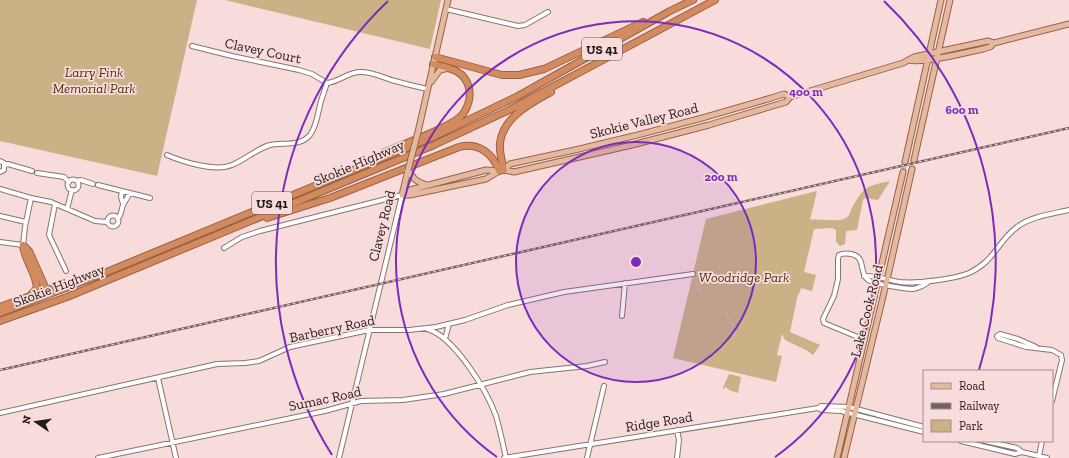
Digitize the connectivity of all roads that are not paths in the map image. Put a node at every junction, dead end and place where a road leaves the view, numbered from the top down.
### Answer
1 (448, 0) edge
2 (693, 0) edge
3 (715, 0) edge
4 (941, 0) edge
5 (950, 0) edge
6 (446, 10) junction
7 (670, 11) junction
8 (548, 12) dead end
9 (1069, 24) edge
10 (994, 43) junction
11 (192, 46) dead end
12 (939, 51) junction
13 (930, 53) junction
14 (435, 57) junction
15 (938, 58) junction
16 (909, 60) junction
17 (928, 60) junction
18 (433, 64) junction
19 (452, 68) junction
20 (585, 70) junction
21 (327, 83) junction
22 (428, 89) junction
23 (790, 97) junction
24 (707, 118) junction
25 (709, 125) junction
26 (675, 126) junction
27 (677, 134) junction
28 (167, 154) dead end
29 (914, 160) dead end
30 (0, 161) edge
31 (905, 162) tunnel mouth
32 (5, 165) junction
33 (912, 169) dead end
34 (408, 170) junction
35 (501, 171) junction
36 (0, 172) edge
37 (32, 172) dead end
38 (903, 172) tunnel mouth
39 (37, 173) dead end
40 (346, 173) junction
41 (77, 181) junction
42 (68, 182) junction
43 (428, 185) junction
44 (0, 189) edge
45 (72, 190) junction
46 (122, 191) junction
47 (129, 193) junction
48 (402, 195) junction
49 (31, 198) junction
50 (150, 198) dead end
51 (55, 204) junction
52 (124, 204) junction
53 (67, 209) junction
54 (1069, 210) edge
55 (0, 216) edge
56 (118, 218) junction
57 (26, 222) junction
58 (107, 222) junction
59 (230, 230) junction
60 (0, 242) edge
61 (23, 245) junction
62 (224, 248) dead end
63 (66, 272) dead end
64 (693, 274) dead end
65 (879, 281) junction
66 (930, 281) junction
67 (625, 283) junction
68 (887, 283) junction
69 (67, 289) junction
70 (0, 307) edge
71 (0, 314) edge
72 (622, 316) dead end
73 (0, 321) edge
74 (449, 324) junction
75 (425, 329) junction
76 (369, 330) junction
77 (445, 339) junction
78 (865, 340) junction
79 (1036, 347) junction
80 (606, 362) dead end
81 (158, 378) junction
82 (481, 385) junction
83 (604, 386) dead end
84 (1053, 397) edge
85 (352, 403) junction
86 (849, 407) junction
87 (818, 408) junction
88 (855, 408) junction
89 (0, 413) edge
90 (848, 413) junction
91 (853, 415) junction
92 (923, 427) edge
93 (677, 430) junction
94 (923, 432) edge
95 (965, 442) edge
96 (990, 442) edge
97 (1042, 442) edge
98 (172, 443) junction
99 (590, 444) junction
100 (1022, 452) junction
101 (1039, 456) junction
102 (98, 458) edge
103 (176, 458) edge
104 (338, 458) edge
105 (505, 458) edge
106 (586, 458) edge
107 (678, 458) edge
108 (837, 458) edge
109 (844, 458) edge
110 (1020, 458) edge
111 (1047, 458) edge

1 - 6 main road, Clavey Road
2 - 7 highway, Skokie Highway / US 41
3 - 20 highway, Skokie Highway / US 41
4 - 13 main road
5 - 12 main road
6 - 8 street
6 - 14 main road, Clavey Road
7 - 14 highway
7 - 40 highway, Skokie Highway / US 41
9 - 10 main road
10 - 12 main road, Skokie Valley Road
10 - 15 main road, Skokie Valley Road
11 - 21 street, Clavey Court
12 - 13 main road, Skokie Valley Road
12 - 15 main road
13 - 16 main road, Skokie Valley Road
13 - 17 main road
14 - 18 main road, Clavey Road
15 - 17 main road, Skokie Valley Road
15 - 29 main road
16 - 17 main road, Skokie Valley Road
16 - 23 main road, Skokie Valley Road
17 - 31 main road
18 - 19 highway
18 - 22 main road, Clavey Road
19 - 22 main road
19 - 40 highway
20 - 35 highway
20 - 59 highway, Skokie Highway / US 41
21 - 22 street
21 - 28 street
22 - 34 main road, Clavey Road, bridge
23 - 24 main road, Skokie Valley Road
23 - 25 main road, Skokie Valley Road
24 - 25 main road
24 - 26 main road, Skokie Valley Road
25 - 27 main road, Skokie Valley Road
26 - 27 main road
26 - 35 main road, Skokie Valley Road
27 - 35 main road, Skokie Valley Road
30 - 32 street
32 - 36 street
32 - 37 street
33 - 68 main road, Lake Cook Road
34 - 43 main road
34 - 48 main road, Clavey Road
35 - 43 main road, Skokie Valley Road
35 - 48 main road, Skokie Valley Road
35 - 59 highway
38 - 65 main road, Lake Cook Road
39 - 42 street
40 - 69 highway, Skokie Highway / US 41
41 - 42 street
41 - 45 street
41 - 46 street
42 - 45 street
43 - 48 main road, Skokie Valley Road
44 - 49 street
45 - 53 street
46 - 47 street
46 - 52 street
47 - 50 street
47 - 52 street
48 - 62 street, Skokie Valley Road
48 - 76 street, Clavey Road
49 - 51 street
49 - 57 street
51 - 53 street
51 - 63 street
52 - 56 street
53 - 58 street
54 - 66 street
55 - 57 street
56 - 58 street
56 - 58 street
57 - 61 street
59 - 73 highway, Skokie Highway / US 41
60 - 61 street
61 - 69 highway
61 - 70 highway
64 - 67 street, Barberry Road
65 - 68 street
65 - 78 main road, Lake Cook Road
65 - 78 street
66 - 68 street
66 - 68 street
67 - 72 street
67 - 74 street, Barberry Road
68 - 88 main road, Lake Cook Road
69 - 71 highway, Skokie Highway / US 41
74 - 75 street, Barberry Road
74 - 77 street
75 - 76 street, Barberry Road
75 - 77 street
76 - 81 street, Barberry Road
76 - 85 street, Clavey Road
77 - 82 street
78 - 86 main road, Lake Cook Road
79 - 79 street
79 - 84 street
80 - 82 street, Sumac Road
81 - 89 street, Barberry Road
81 - 98 street
82 - 85 street, Sumac Road
82 - 105 street
83 - 99 street
85 - 98 street, Sumac Road
85 - 104 street, Clavey Road
86 - 87 street, Ridge Road
86 - 88 street, Ridge Road
86 - 90 main road, Lake Cook Road
87 - 90 street, Ridge Road
87 - 93 street, Ridge Road
88 - 91 main road, Lake Cook Road
88 - 92 street, Ridge Road
90 - 91 street, Ridge Road
90 - 108 main road, Lake Cook Road
91 - 94 street, Ridge Road
91 - 109 main road, Lake Cook Road
93 - 99 street, Ridge Road
93 - 107 street
95 - 100 street
96 - 100 street
97 - 101 street
98 - 102 street, Sumac Road
98 - 103 street
99 - 105 street, Ridge Road
99 - 106 street
100 - 101 street
100 - 110 street
101 - 111 street

